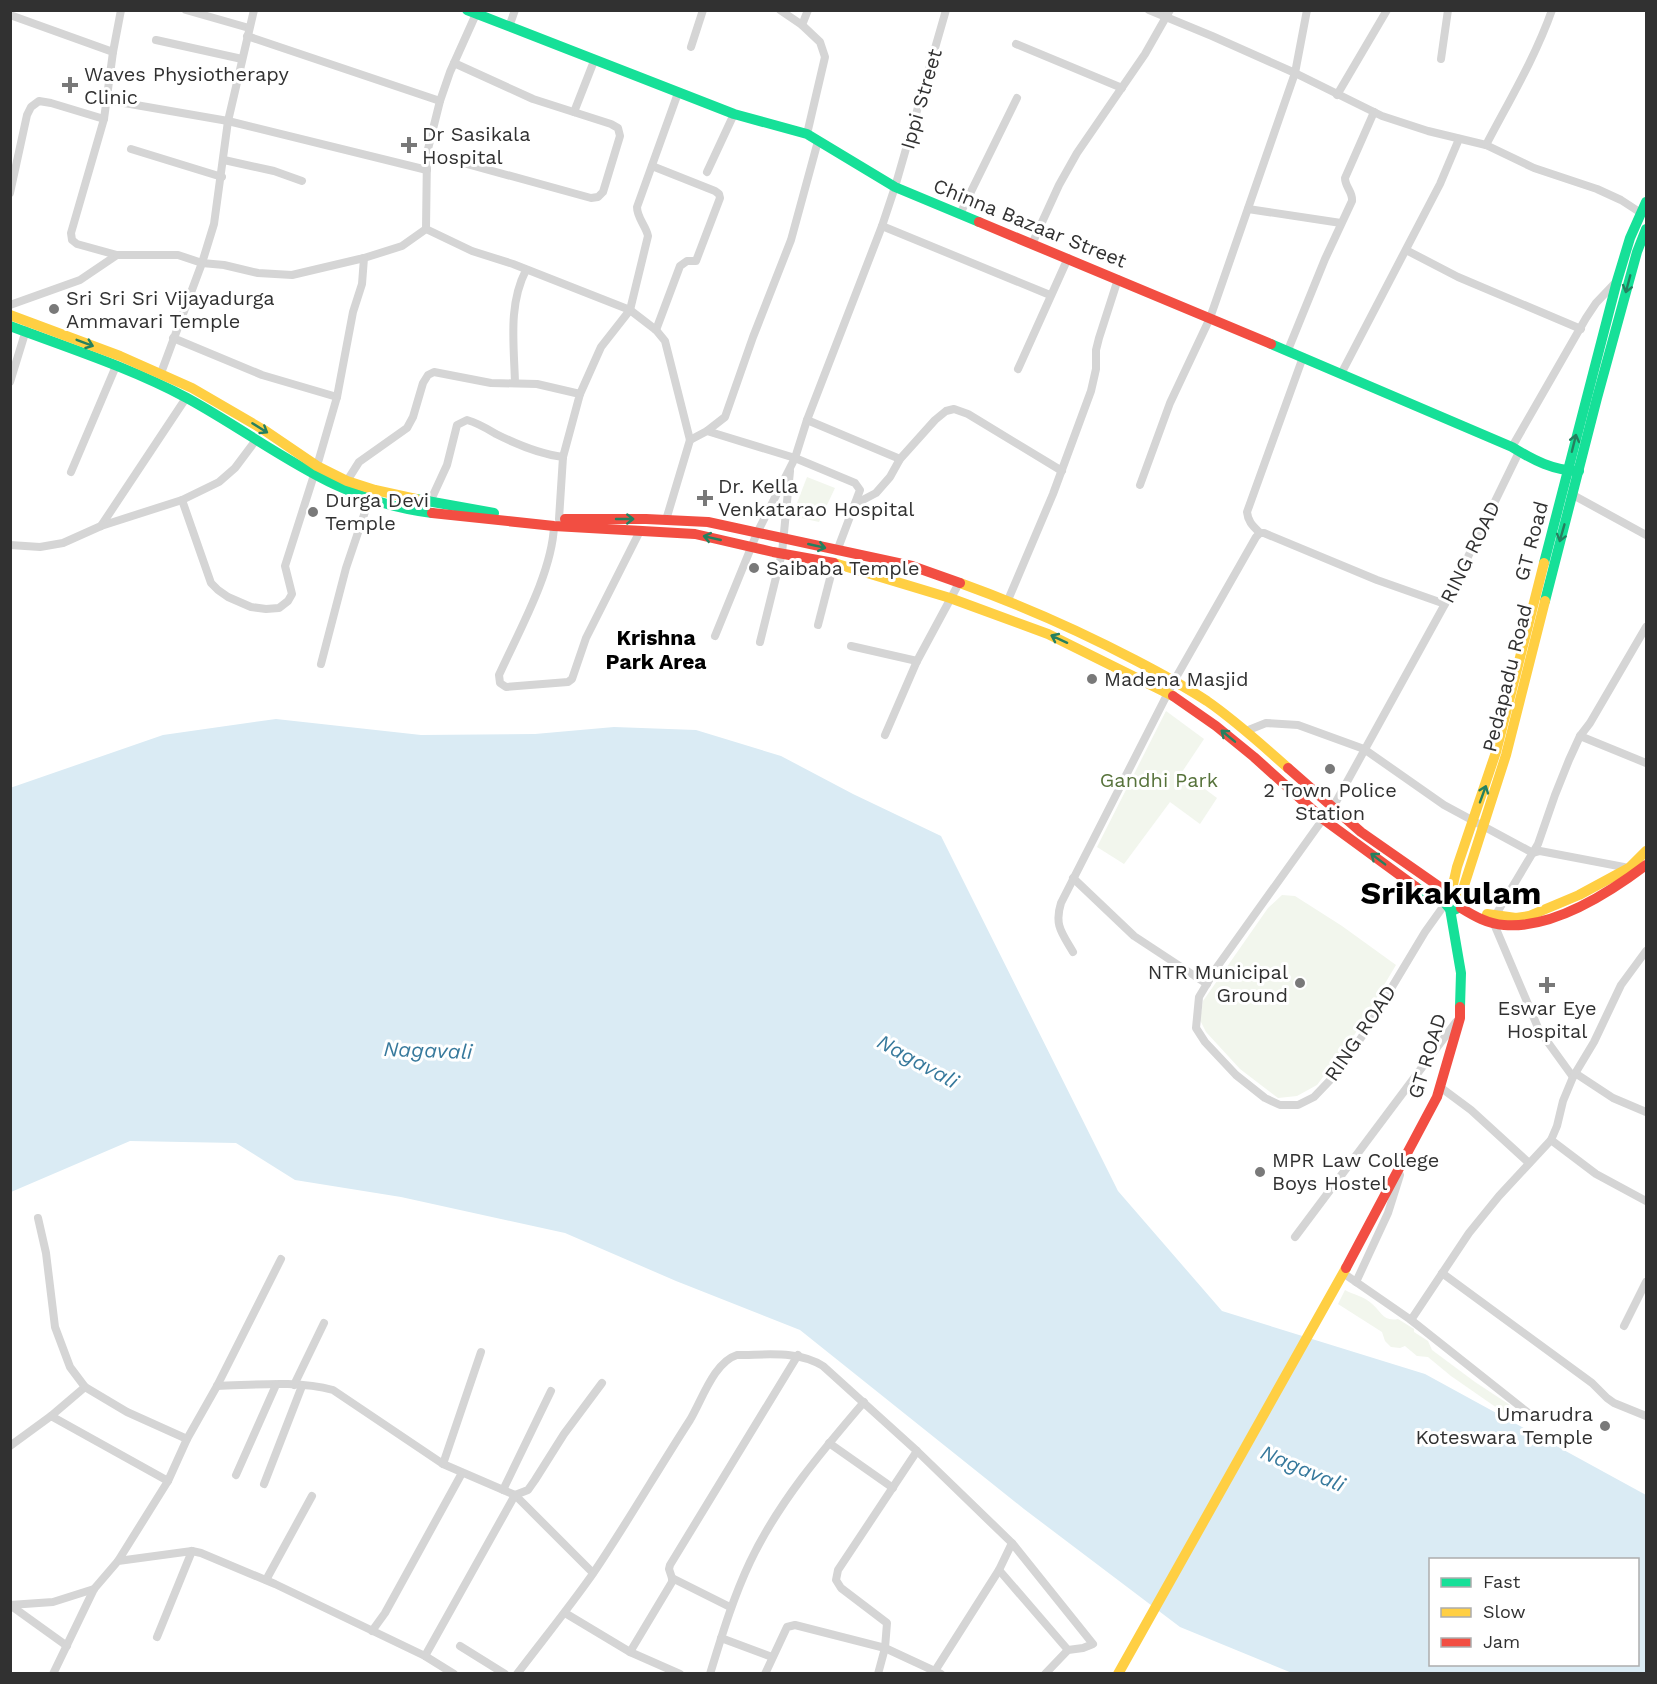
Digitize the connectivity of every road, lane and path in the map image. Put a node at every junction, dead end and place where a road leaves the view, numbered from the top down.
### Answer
1 (121, 10) edge
2 (186, 10) edge
3 (254, 10) edge
4 (515, 10) edge
5 (703, 10) edge
6 (780, 10) edge
7 (808, 10) edge
8 (946, 10) edge
9 (1149, 10) edge
10 (1307, 10) edge
11 (1387, 10) edge
12 (1448, 10) edge
13 (1551, 10) edge
14 (471, 12) edge
15 (1167, 14) edge
16 (10, 15) edge
17 (802, 25) junction
18 (509, 27) junction
19 (248, 32) junction
20 (156, 40) dead end
21 (1016, 44) dead end
22 (691, 47) dead end
23 (113, 52) junction
24 (242, 59) junction
25 (1441, 59) dead end
26 (594, 61) junction
27 (454, 63) junction
28 (1295, 73) junction
29 (1122, 88) junction
30 (678, 93) junction
31 (1337, 95) junction
32 (1017, 98) dead end
33 (107, 100) junction
34 (440, 101) junction
35 (573, 112) junction
36 (1374, 112) junction
37 (734, 114) junction
38 (104, 119) junction
39 (228, 121) junction
40 (807, 134) junction
41 (1459, 139) junction
42 (818, 141) junction
43 (1486, 145) junction
44 (131, 149) dead end
45 (427, 153) junction
46 (224, 160) junction
47 (652, 166) junction
48 (427, 170) junction
49 (707, 172) dead end
50 (222, 177) junction
51 (302, 181) dead end
52 (895, 187) junction
53 (10, 193) edge
54 (1647, 202) edge
55 (1248, 209) junction
56 (1641, 213) junction
57 (960, 214) junction
58 (1341, 223) junction
59 (882, 226) junction
60 (426, 229) junction
61 (1647, 229) edge
62 (1639, 242) edge
63 (1032, 244) junction
64 (1406, 250) junction
65 (117, 255) junction
66 (364, 258) junction
67 (1068, 258) junction
68 (202, 263) junction
69 (526, 270) junction
70 (1118, 279) junction
71 (1617, 281) junction
72 (1050, 295) junction
73 (10, 304) edge
74 (630, 310) junction
75 (10, 315) edge
76 (1210, 318) junction
77 (10, 326) edge
78 (1581, 329) junction
79 (26, 330) junction
80 (656, 330) junction
81 (173, 338) junction
82 (1287, 350) junction
83 (1303, 357) junction
84 (116, 366) junction
85 (1018, 369) dead end
86 (161, 374) junction
87 (1341, 374) junction
88 (10, 382) edge
89 (515, 383) junction
90 (580, 394) junction
91 (337, 397) junction
92 (186, 398) junction
93 (807, 420) junction
94 (707, 431) junction
95 (256, 440) junction
96 (690, 440) junction
97 (1516, 450) junction
98 (563, 456) junction
99 (795, 459) junction
100 (900, 459) junction
101 (791, 467) junction
102 (316, 471) junction
103 (1062, 471) junction
104 (1579, 471) junction
105 (71, 472) dead end
106 (1567, 472) junction
107 (347, 481) junction
108 (1140, 485) dead end
109 (1573, 495) junction
110 (182, 500) junction
111 (369, 500) junction
112 (430, 502) junction
113 (855, 504) junction
114 (666, 520) junction
115 (557, 522) junction
116 (101, 526) junction
117 (640, 531) junction
118 (757, 533) junction
119 (1260, 533) junction
120 (1647, 535) edge
121 (784, 539) junction
122 (10, 545) edge
123 (752, 547) junction
124 (837, 551) junction
125 (782, 553) junction
126 (834, 563) junction
127 (959, 583) junction
128 (950, 598) junction
129 (1008, 600) junction
130 (1445, 604) junction
131 (818, 626) dead end
132 (1647, 627) edge
133 (715, 636) dead end
134 (760, 642) dead end
135 (851, 646) dead end
136 (917, 661) junction
137 (321, 664) dead end
138 (1174, 681) junction
139 (1168, 692) junction
140 (1246, 731) junction
141 (885, 735) dead end
142 (1580, 735) junction
143 (1364, 749) junction
144 (1646, 762) edge
145 (1332, 809) junction
146 (1323, 819) junction
147 (1473, 820) junction
148 (1484, 826) junction
149 (1647, 851) edge
150 (1533, 853) junction
151 (1640, 869) edge
152 (1073, 878) junction
153 (1454, 901) junction
154 (1495, 920) junction
155 (1647, 951) edge
156 (1073, 952) dead end
157 (1206, 984) junction
158 (1460, 1018) junction
159 (1574, 1075) junction
160 (1440, 1088) junction
161 (1647, 1112) edge
162 (1551, 1140) junction
163 (1405, 1158) junction
164 (1529, 1164) junction
165 (1647, 1201) edge
166 (38, 1218) dead end
167 (1295, 1237) dead end
168 (281, 1259) dead end
169 (1343, 1273) junction
170 (1442, 1273) junction
171 (1356, 1282) junction
172 (1647, 1282) edge
173 (1411, 1320) junction
174 (324, 1323) dead end
175 (1624, 1326) dead end
176 (481, 1352) dead end
177 (798, 1355) junction
178 (602, 1383) dead end
179 (276, 1385) junction
180 (298, 1385) junction
181 (218, 1386) junction
182 (85, 1387) junction
183 (551, 1391) dead end
184 (864, 1402) junction
185 (51, 1416) junction
186 (1647, 1416) edge
187 (1536, 1419) dead end
188 (187, 1439) junction
189 (829, 1443) junction
190 (10, 1446) edge
191 (917, 1451) junction
192 (444, 1464) junction
193 (462, 1473) junction
194 (236, 1475) dead end
195 (168, 1481) junction
196 (264, 1484) dead end
197 (893, 1488) junction
198 (503, 1490) junction
199 (515, 1495) junction
200 (312, 1496) dead end
201 (1012, 1543) junction
202 (192, 1551) junction
203 (118, 1561) junction
204 (999, 1570) junction
205 (593, 1573) junction
206 (672, 1578) junction
207 (266, 1580) junction
208 (94, 1589) junction
209 (10, 1605) edge
210 (730, 1607) junction
211 (565, 1613) junction
212 (372, 1631) junction
213 (157, 1637) dead end
214 (721, 1638) junction
215 (67, 1646) junction
216 (460, 1646) dead end
217 (885, 1648) junction
218 (1068, 1650) junction
219 (630, 1652) junction
220 (424, 1656) junction
221 (772, 1657) junction
222 (936, 1673) edge
223 (53, 1674) edge
224 (454, 1674) edge
225 (505, 1674) edge
226 (517, 1674) edge
227 (680, 1674) edge
228 (710, 1674) edge
229 (765, 1674) edge
230 (878, 1674) edge
231 (1045, 1674) edge
232 (1118, 1674) edge

1 - 23 street
2 - 19 street
3 - 19 street
4 - 18 street
5 - 22 street
6 - 17 street
7 - 17 street
8 - 52 street, Ippi Street
9 - 15 street
10 - 28 street
11 - 31 street
12 - 25 street
13 - 43 street
14 - 18 main road, Chinna Bazaar Street
14 - 27 street
15 - 28 street
15 - 29 street
16 - 23 street
17 - 40 street
18 - 26 main road, Chinna Bazaar Street
19 - 24 street
19 - 34 street
20 - 24 street
21 - 29 street
23 - 33 street
24 - 39 street
26 - 30 main road, Chinna Bazaar Street
26 - 35 street
27 - 34 street
27 - 35 street
28 - 31 street
28 - 55 street
29 - 63 street
30 - 37 main road, Chinna Bazaar Street
30 - 47 street
31 - 36 street
32 - 57 street
33 - 38 street
33 - 39 street
34 - 45 street
35 - 45 street
36 - 41 street
36 - 58 street
37 - 40 main road, Chinna Bazaar Street
37 - 49 street
38 - 53 street
38 - 65 street
39 - 46 street
39 - 48 street
40 - 42 main road, Chinna Bazaar Street
41 - 43 street
41 - 64 street
42 - 52 main road, Chinna Bazaar Street
42 - 94 street
43 - 56 street
44 - 50 street
45 - 48 street
46 - 50 street
46 - 51 street
47 - 74 street
47 - 80 street
48 - 60 street
50 - 68 street
52 - 57 main road, Chinna Bazaar Street
52 - 59 street, Ippi Street
54 - 56 main road, GT Road
55 - 58 street
55 - 76 street
56 - 62 main road, GT Road
57 - 63 main road, Chinna Bazaar Street
58 - 82 street
59 - 72 street
59 - 93 street, Ippi Street
60 - 66 street
60 - 69 street
61 - 62 main road, Pedapadu Road
62 - 71 main road, GT Road
62 -> 104 main road, Pedapadu Road
63 - 67 main road, Chinna Bazaar Street
64 - 78 street
64 - 87 street
65 - 68 street
65 - 73 street
66 - 68 street
66 - 91 street
67 - 70 main road, Chinna Bazaar Street
67 - 72 street
68 - 81 street
69 - 74 street
69 - 89 street
70 - 76 main road, Chinna Bazaar Street
70 - 103 street
71 - 78 street, RING ROAD
106 -> 71 main road, GT Road
72 - 85 street
74 - 80 street
74 - 90 street
75 -> 86 main road
76 - 82 main road, Chinna Bazaar Street
76 - 108 street
77 - 79 main road
78 - 97 street, RING ROAD
79 - 84 main road
79 - 88 street
80 - 96 street
81 - 86 street
81 - 91 street
82 - 83 main road, Chinna Bazaar Street
83 - 87 main road, Chinna Bazaar Street
83 - 119 street
84 - 92 main road
84 - 105 street
86 -> 102 main road
87 - 97 main road, Chinna Bazaar Street
89 - 90 street
89 - 107 street
90 - 98 street
91 - 102 street
92 - 95 main road
92 - 116 street
93 - 99 street, Ippi Street
93 - 100 street
94 - 96 street
94 - 99 street
95 - 102 main road
95 - 110 street
96 - 114 street
97 - 106 main road, Chinna Bazaar Street
97 - 130 street, RING ROAD
98 - 112 street
98 - 115 street
99 - 101 street, Ippi Street
99 - 113 street
100 - 103 street
100 - 113 street
101 - 118 street, Ippi Street
101 - 121 street
102 - 107 main road
102 - 110 street
102 - 111 main road
103 - 129 street
104 - 106 main road, Chinna Bazaar Street
104 - 109 main road, Pedapadu Road
147 -> 106 main road, GT Road
107 - 112 main road
109 - 120 street
109 -> 148 main road, Pedapadu Road
110 - 116 street
111 - 115 main road
111 - 137 street
112 - 115 main road
113 - 124 street
115 -> 114 main road
114 - 118 main road
115 - 117 main road
115 - 117 street
116 - 122 street
123 -> 117 main road
118 - 121 main road
118 - 123 street, Ippi Street
119 - 130 street
119 - 138 street
121 -> 124 main road
121 - 125 street
123 - 125 main road
123 - 133 street, Ippi Street
124 - 127 main road
125 - 126 main road
125 - 134 street
126 - 128 main road
126 - 131 street
127 - 128 street
127 - 129 main road
128 - 136 street
139 -> 128 main road
129 - 138 main road
130 - 143 street, RING ROAD
132 - 142 street
135 - 136 street
136 - 141 street
138 - 139 street
138 - 140 main road
146 -> 139 main road
139 - 152 street
140 - 143 street
140 - 145 main road
142 - 144 street
142 - 150 street
143 - 145 street, RING ROAD
143 - 147 street
145 - 153 main road
153 -> 146 main road
146 - 157 street, RING ROAD
147 - 148 street
147 - 153 main road, GT Road
148 - 150 street
148 - 153 main road, Pedapadu Road
149 - 151 main road
150 - 151 street
150 - 154 street
151 - 154 main road
152 - 156 street
152 - 157 street
153 - 154 main road
153 - 157 street, RING ROAD
153 - 158 main road, GT ROAD
154 - 159 street
155 - 159 street
158 - 160 main road, GT ROAD
158 - 167 street
159 - 161 street
159 - 162 street
160 - 163 main road, GT ROAD
160 - 164 street
162 - 164 street
162 - 165 street
163 - 169 main road, GT ROAD
163 - 171 street
164 - 170 street
166 - 182 street
168 - 181 street
169 - 171 street
169 - 232 main road, GT ROAD
170 - 173 street
170 - 186 street
171 - 173 street
172 - 175 street
173 - 187 street
174 - 180 street
176 - 192 street
177 - 184 street
177 - 205 street
177 - 206 street
178 - 199 street
179 - 180 street
179 - 181 street
179 - 194 street
180 - 192 street
180 - 196 street
181 - 188 street
182 - 185 street
182 - 188 street
183 - 198 street
184 - 189 street
184 - 191 street
185 - 190 street
185 - 195 street
188 - 195 street
189 - 197 street
189 - 210 street
191 - 197 street
191 - 201 street
192 - 193 street
193 - 198 street
193 - 212 street
195 - 203 street
197 - 217 street
198 - 199 street
199 - 205 street
199 - 220 street
200 - 207 street
201 - 204 street
201 - 218 street
202 - 203 street
202 - 207 street
202 - 213 street
203 - 208 street
204 - 218 street
204 - 222 street
205 - 211 street
206 - 210 street
206 - 219 street
207 - 212 street
208 - 209 street
208 - 215 street
209 - 215 street
210 - 214 street
211 - 219 street
211 - 226 street
212 - 220 street
214 - 221 street
214 - 228 street
215 - 223 street
216 - 225 street
217 - 221 street
217 - 222 street
217 - 230 street
218 - 231 street
219 - 227 street
220 - 224 street
221 - 229 street

